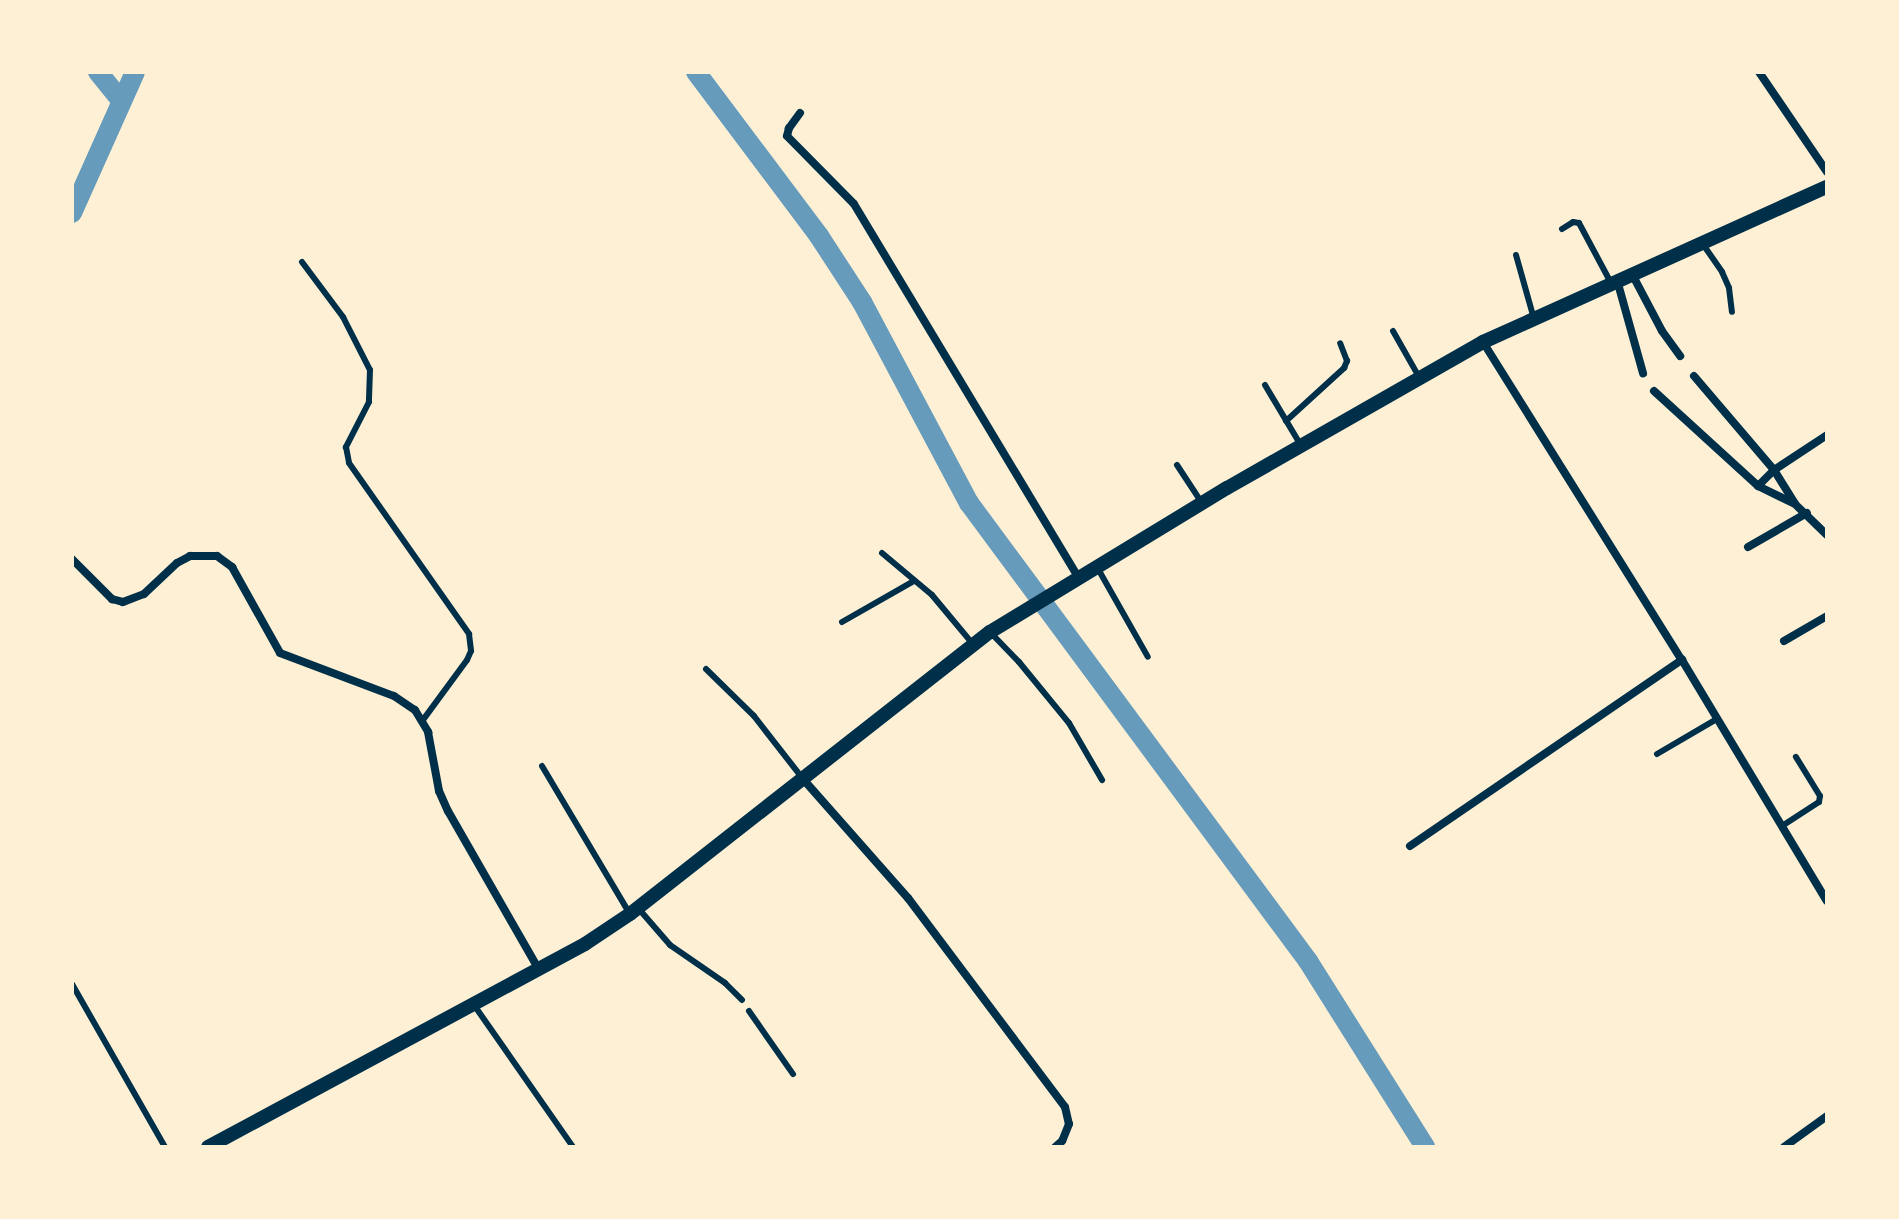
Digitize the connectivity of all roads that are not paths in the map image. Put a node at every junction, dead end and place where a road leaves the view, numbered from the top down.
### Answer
1 (1759, 72) edge
2 (800, 113) dead end
3 (1827, 172) edge
4 (1827, 187) edge
5 (1562, 229) dead end
6 (1702, 243) junction
7 (1516, 255) dead end
8 (302, 262) dead end
9 (1632, 273) junction
10 (1614, 282) junction
11 (1732, 312) dead end
12 (1534, 319) junction
13 (1393, 331) dead end
14 (1483, 342) junction
15 (1340, 343) dead end
16 (1680, 356) dead end
17 (1643, 373) dead end
18 (1694, 376) dead end
19 (1420, 378) junction
20 (1265, 385) dead end
21 (1654, 391) dead end
22 (1286, 421) junction
23 (1827, 435) edge
24 (1301, 446) junction
25 (1177, 465) dead end
26 (1774, 470) junction
27 (1758, 486) junction
28 (1202, 503) junction
29 (1795, 504) junction
30 (1807, 513) junction
31 (1827, 535) edge
32 (1748, 547) dead end
33 (882, 553) dead end
34 (72, 559) edge
35 (1097, 567) junction
36 (1079, 578) junction
37 (914, 581) junction
38 (1827, 616) edge
39 (842, 622) dead end
40 (995, 629) junction
41 (1784, 641) dead end
42 (974, 645) junction
43 (1148, 657) dead end
44 (1682, 660) junction
45 (706, 669) dead end
46 (1717, 719) junction
47 (423, 720) junction
48 (1657, 754) dead end
49 (1796, 757) dead end
50 (542, 766) dead end
51 (803, 779) junction
52 (1102, 780) dead end
53 (1782, 826) junction
54 (1410, 846) dead end
55 (1827, 901) edge
56 (634, 911) junction
57 (540, 971) junction
58 (72, 984) edge
59 (742, 1000) dead end
60 (474, 1005) junction
61 (749, 1011) dead end
62 (793, 1074) dead end
63 (1827, 1116) edge
64 (165, 1147) edge
65 (208, 1147) edge
66 (573, 1147) edge
67 (1055, 1147) edge
68 (1784, 1147) edge

1 - 3 street
2 - 36 street
4 - 6 street
5 - 10 lane
6 - 9 street
6 - 11 lane
7 - 12 lane
8 - 47 lane
9 - 10 street
9 - 16 street
10 - 12 street
10 - 17 street
12 - 14 street
13 - 19 lane
14 - 19 street
14 - 44 street
15 - 22 lane
18 - 26 street
19 - 24 street
20 - 22 lane
21 - 27 street
22 - 24 lane
23 - 26 street
24 - 28 street
25 - 28 lane
26 - 27 street
26 - 29 street
27 - 29 street
28 - 35 street
29 - 30 street
30 - 31 street
30 - 32 street
33 - 37 lane
34 - 47 street
35 - 36 street
35 - 43 lane
36 - 40 street
37 - 39 lane
37 - 42 lane
38 - 41 street
40 - 42 street
40 - 52 lane
42 - 51 street
44 - 46 street
44 - 54 street
45 - 51 lane
46 - 48 lane
46 - 53 street
47 - 57 street
49 - 53 lane
50 - 56 lane
51 - 56 street
51 - 67 street
53 - 55 street
56 - 57 street
56 - 59 lane
57 - 60 street
58 - 64 lane
60 - 65 street
60 - 66 lane
61 - 62 lane
63 - 68 street

